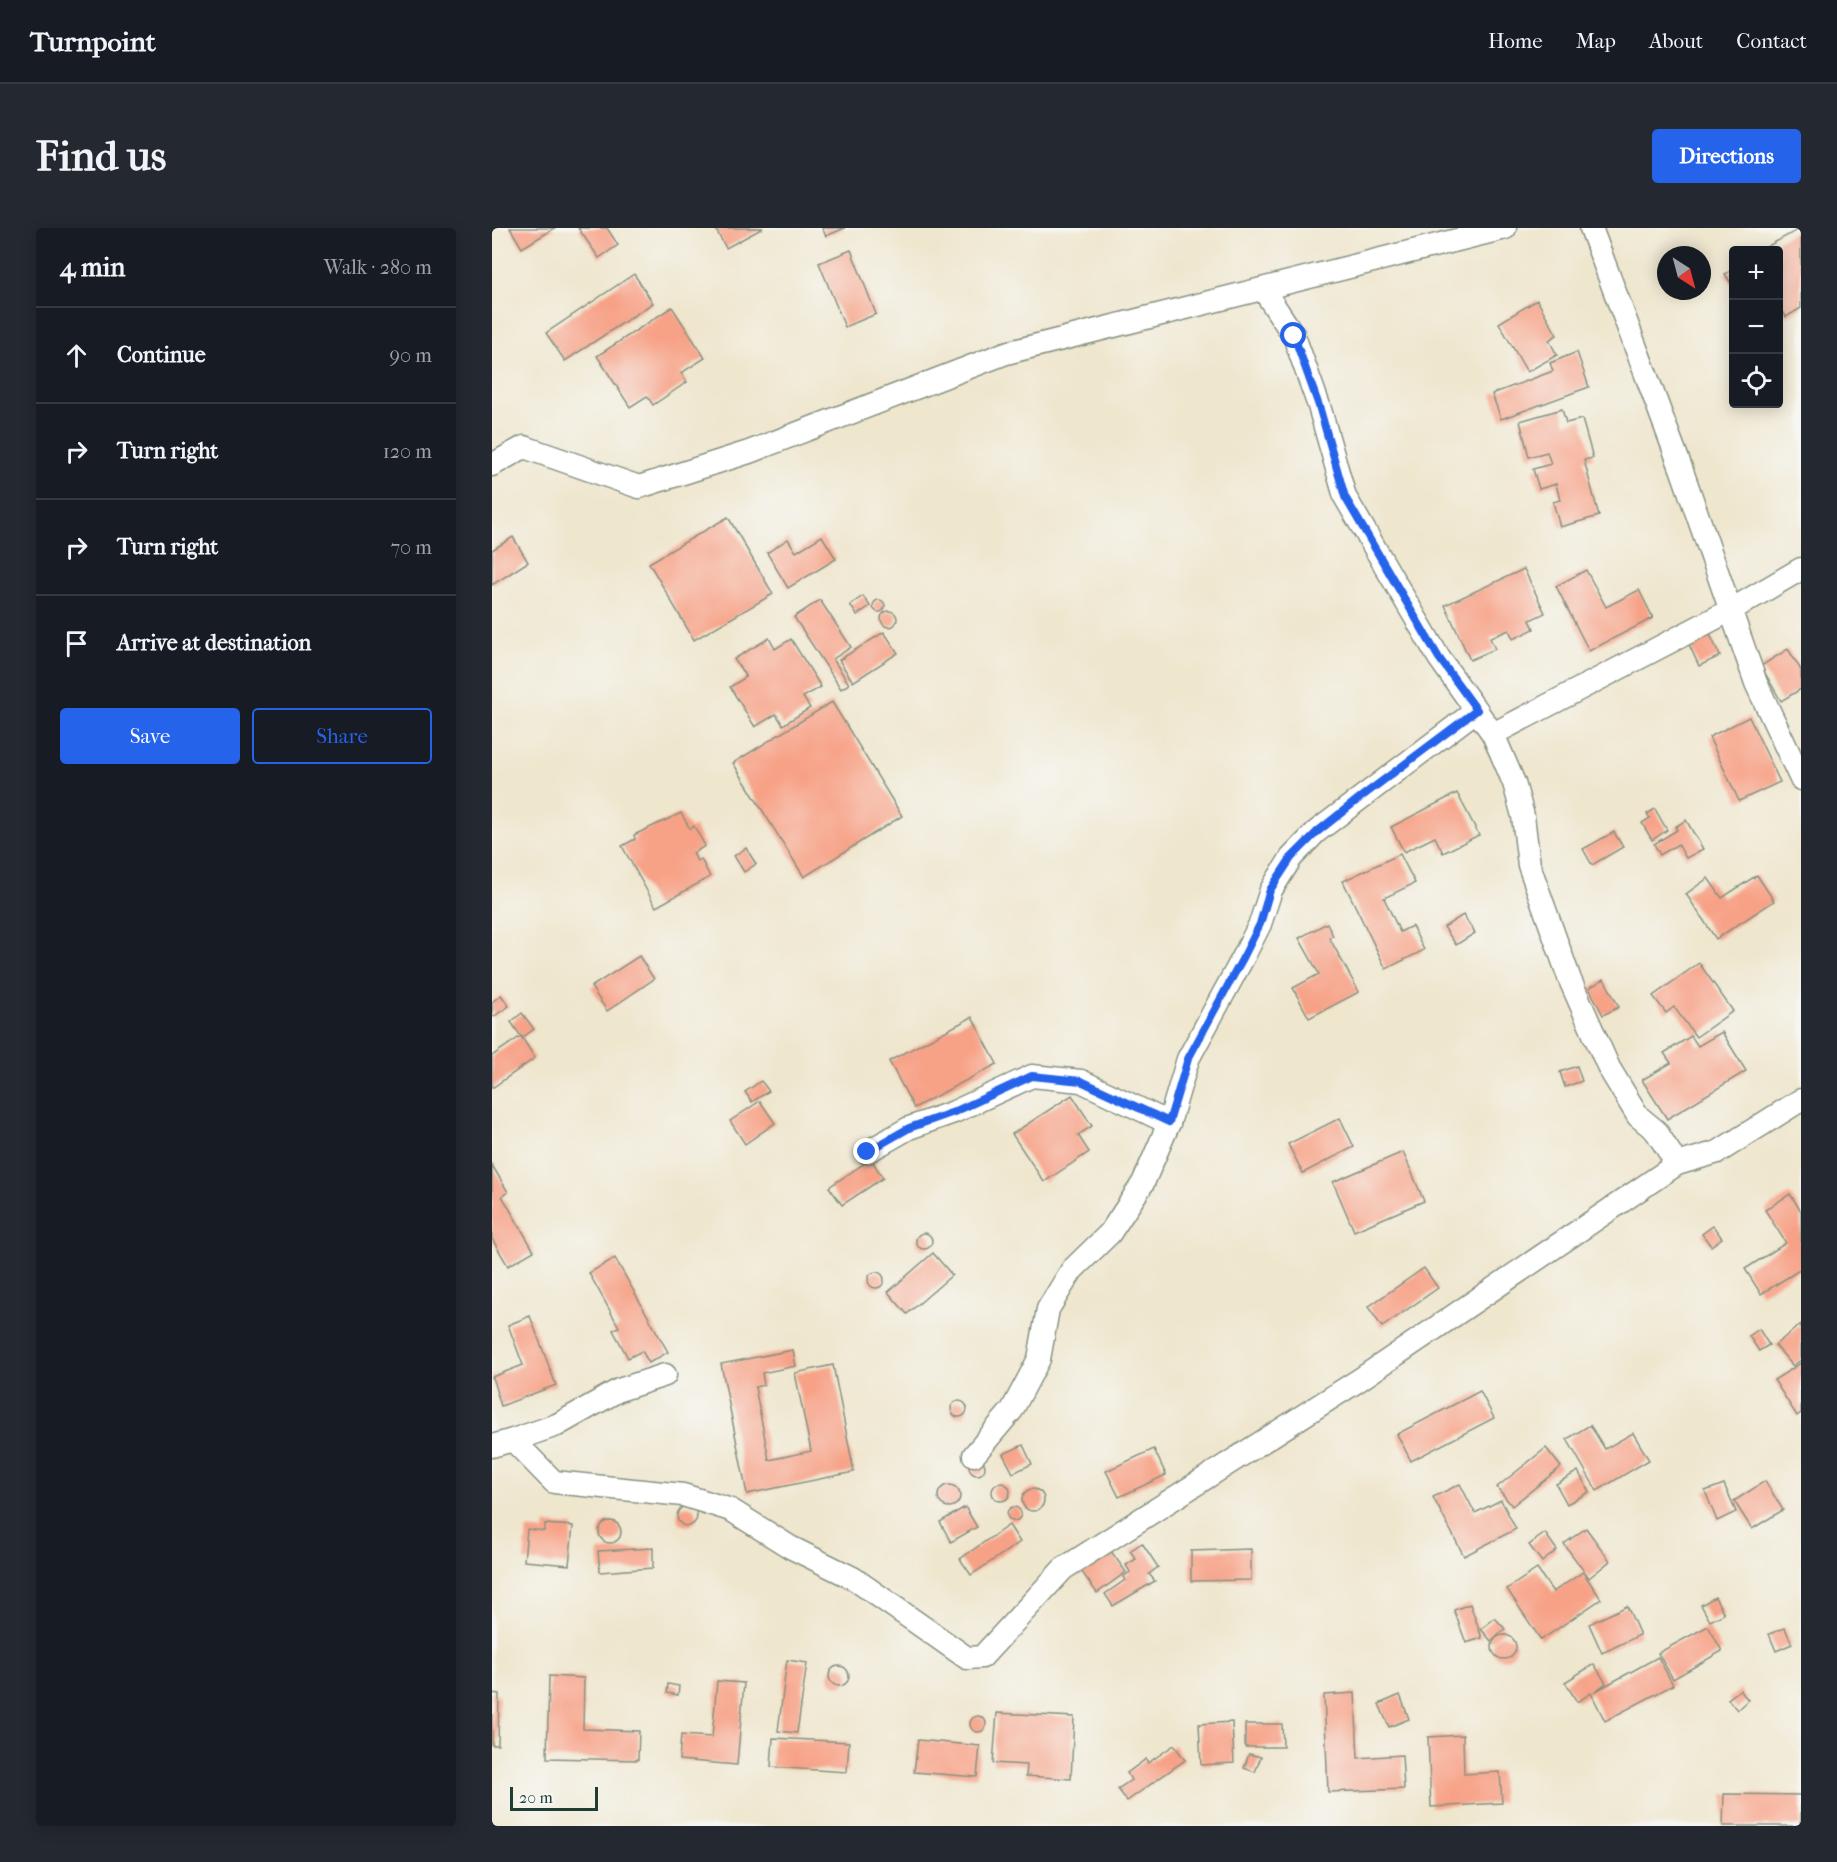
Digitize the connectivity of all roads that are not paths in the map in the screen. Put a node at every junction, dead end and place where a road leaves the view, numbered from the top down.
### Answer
1 (1505, 228) edge
2 (1591, 228) edge
3 (1263, 289) junction
4 (492, 465) edge
5 (1801, 569) edge
6 (1731, 609) junction
7 (1477, 710) junction
8 (1493, 734) junction
9 (1801, 779) edge
10 (1801, 1100) edge
11 (1169, 1122) junction
12 (867, 1152) dead end
13 (1677, 1164) junction
14 (665, 1375) dead end
15 (502, 1443) edge
16 (974, 1455) dead end

1 - 3 street
2 - 6 street
3 - 4 street
3 - 7 street
5 - 6 street
6 - 8 street
6 - 9 street
7 - 8 street
7 - 11 street
8 - 13 street
10 - 13 street
11 - 12 street
11 - 16 street
13 - 15 street
14 - 15 street

